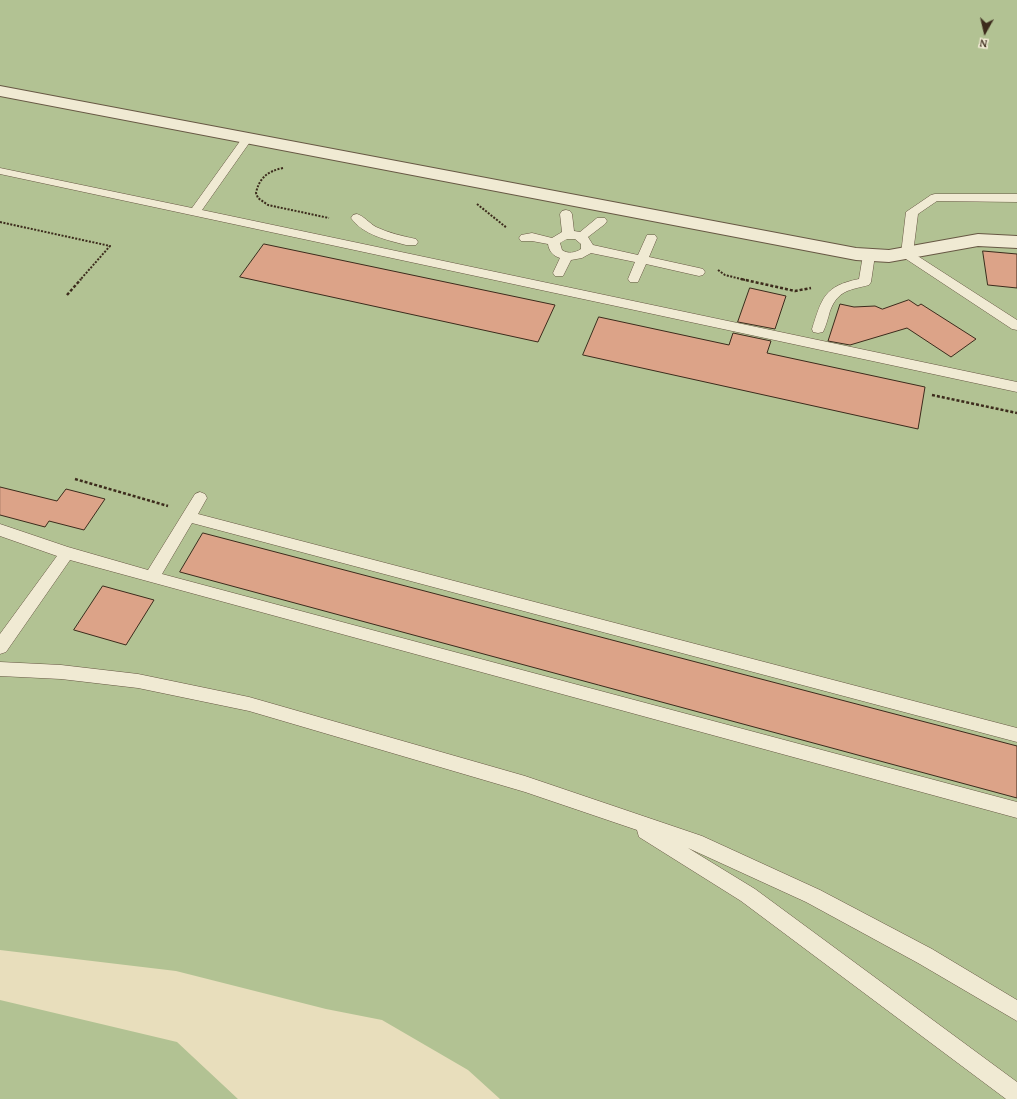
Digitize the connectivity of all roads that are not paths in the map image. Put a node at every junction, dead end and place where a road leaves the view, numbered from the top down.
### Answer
1 (0, 90) edge
2 (247, 138) junction
3 (0, 171) edge
4 (1017, 198) edge
5 (195, 212) junction
6 (566, 214) dead end
7 (356, 218) dead end
8 (601, 221) dead end
9 (568, 235) junction
10 (581, 237) junction
11 (525, 238) dead end
12 (651, 238) dead end
13 (412, 242) dead end
14 (555, 242) junction
15 (1017, 242) edge
16 (588, 248) junction
17 (907, 254) junction
18 (869, 255) junction
19 (567, 256) junction
20 (642, 260) junction
21 (699, 272) dead end
22 (559, 273) dead end
23 (634, 278) dead end
24 (1017, 326) edge
25 (818, 329) dead end
26 (1017, 387) edge
27 (200, 498) dead end
28 (190, 515) junction
29 (0, 530) edge
30 (67, 552) junction
31 (152, 577) junction
32 (0, 647) edge
33 (0, 669) edge
34 (1017, 735) edge
35 (1017, 810) edge
36 (623, 818) junction
37 (1017, 1011) edge
38 (1017, 1095) edge

1 - 2 street
2 - 5 lane
2 - 18 street
3 - 5 lane
4 - 17 lane
5 - 26 lane
6 - 9 lane
7 - 13 lane
8 - 10 lane
9 - 10 lane
9 - 14 lane
10 - 16 lane
11 - 14 lane
12 - 20 lane
14 - 19 lane
15 - 17 street
16 - 19 lane
16 - 20 lane
17 - 18 street
17 - 24 lane
18 - 25 lane
19 - 22 lane
20 - 21 lane
20 - 23 lane
27 - 28 lane
28 - 31 lane
28 - 34 lane
29 - 30 lane
30 - 31 lane
30 - 32 lane
31 - 35 lane
33 - 36 lane
36 - 37 lane
36 - 38 lane

